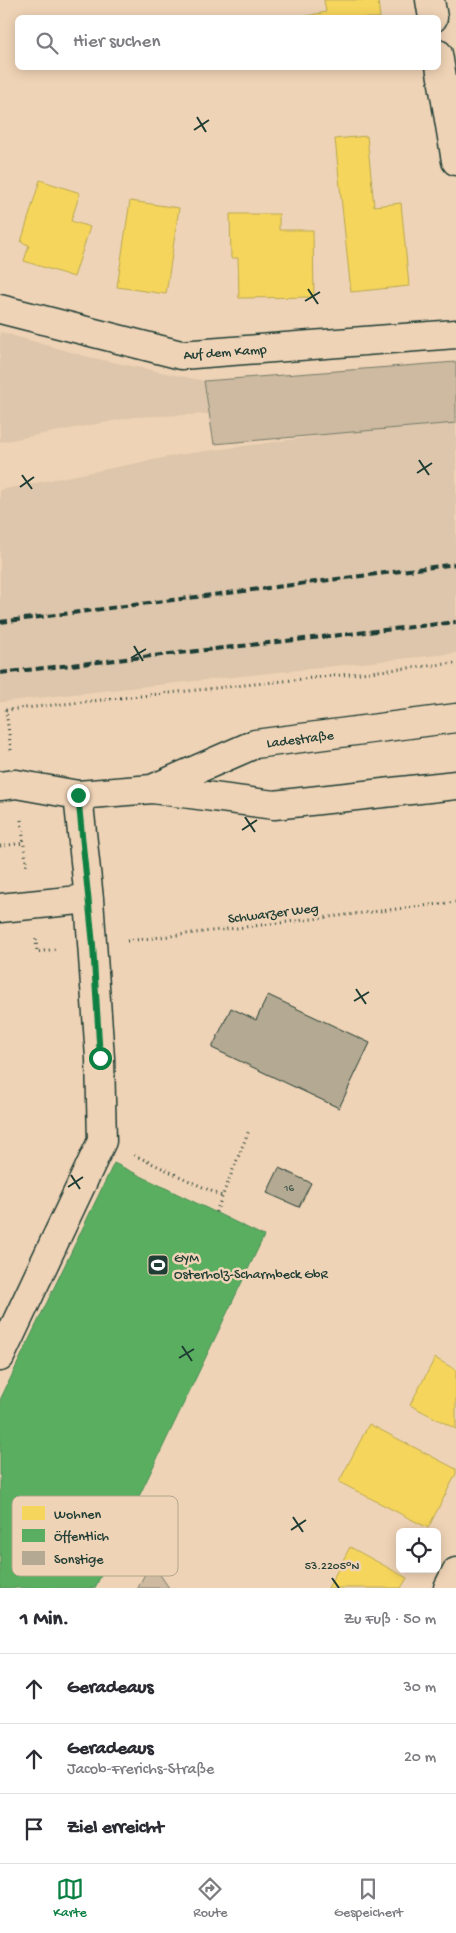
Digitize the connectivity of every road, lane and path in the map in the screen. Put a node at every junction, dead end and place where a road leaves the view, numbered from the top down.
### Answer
1 (430, 0) edge
2 (432, 15) edge
3 (441, 70) edge
4 (456, 162) edge
5 (0, 309) edge
6 (456, 334) edge
7 (6, 710) dead end
8 (0, 711) edge
9 (456, 718) edge
10 (456, 785) edge
11 (0, 786) edge
12 (152, 789) junction
13 (78, 795) junction
14 (24, 843) dead end
15 (0, 846) edge
16 (89, 899) junction
17 (456, 902) edge
18 (0, 908) edge
19 (93, 945) junction
20 (249, 1130) dead end
21 (102, 1141) junction
22 (224, 1197) junction
23 (216, 1212) dead end
24 (0, 1357) edge
25 (456, 1572) edge
26 (448, 1588) edge

1 - 2 street
3 - 4 street
5 - 6 street, Auf dem Kamp
7 - 8 path
9 - 12 street, Ladestraße
10 - 12 street, Ladestraße
11 - 13 street, Ladestraße
12 - 13 street, Ladestraße
13 - 16 street
14 - 15 path
16 - 18 street
16 - 19 street
17 - 19 path, Schwarzer Weg
19 - 21 street
20 - 22 path
21 - 22 path
21 - 24 street
22 - 23 path
25 - 26 street

